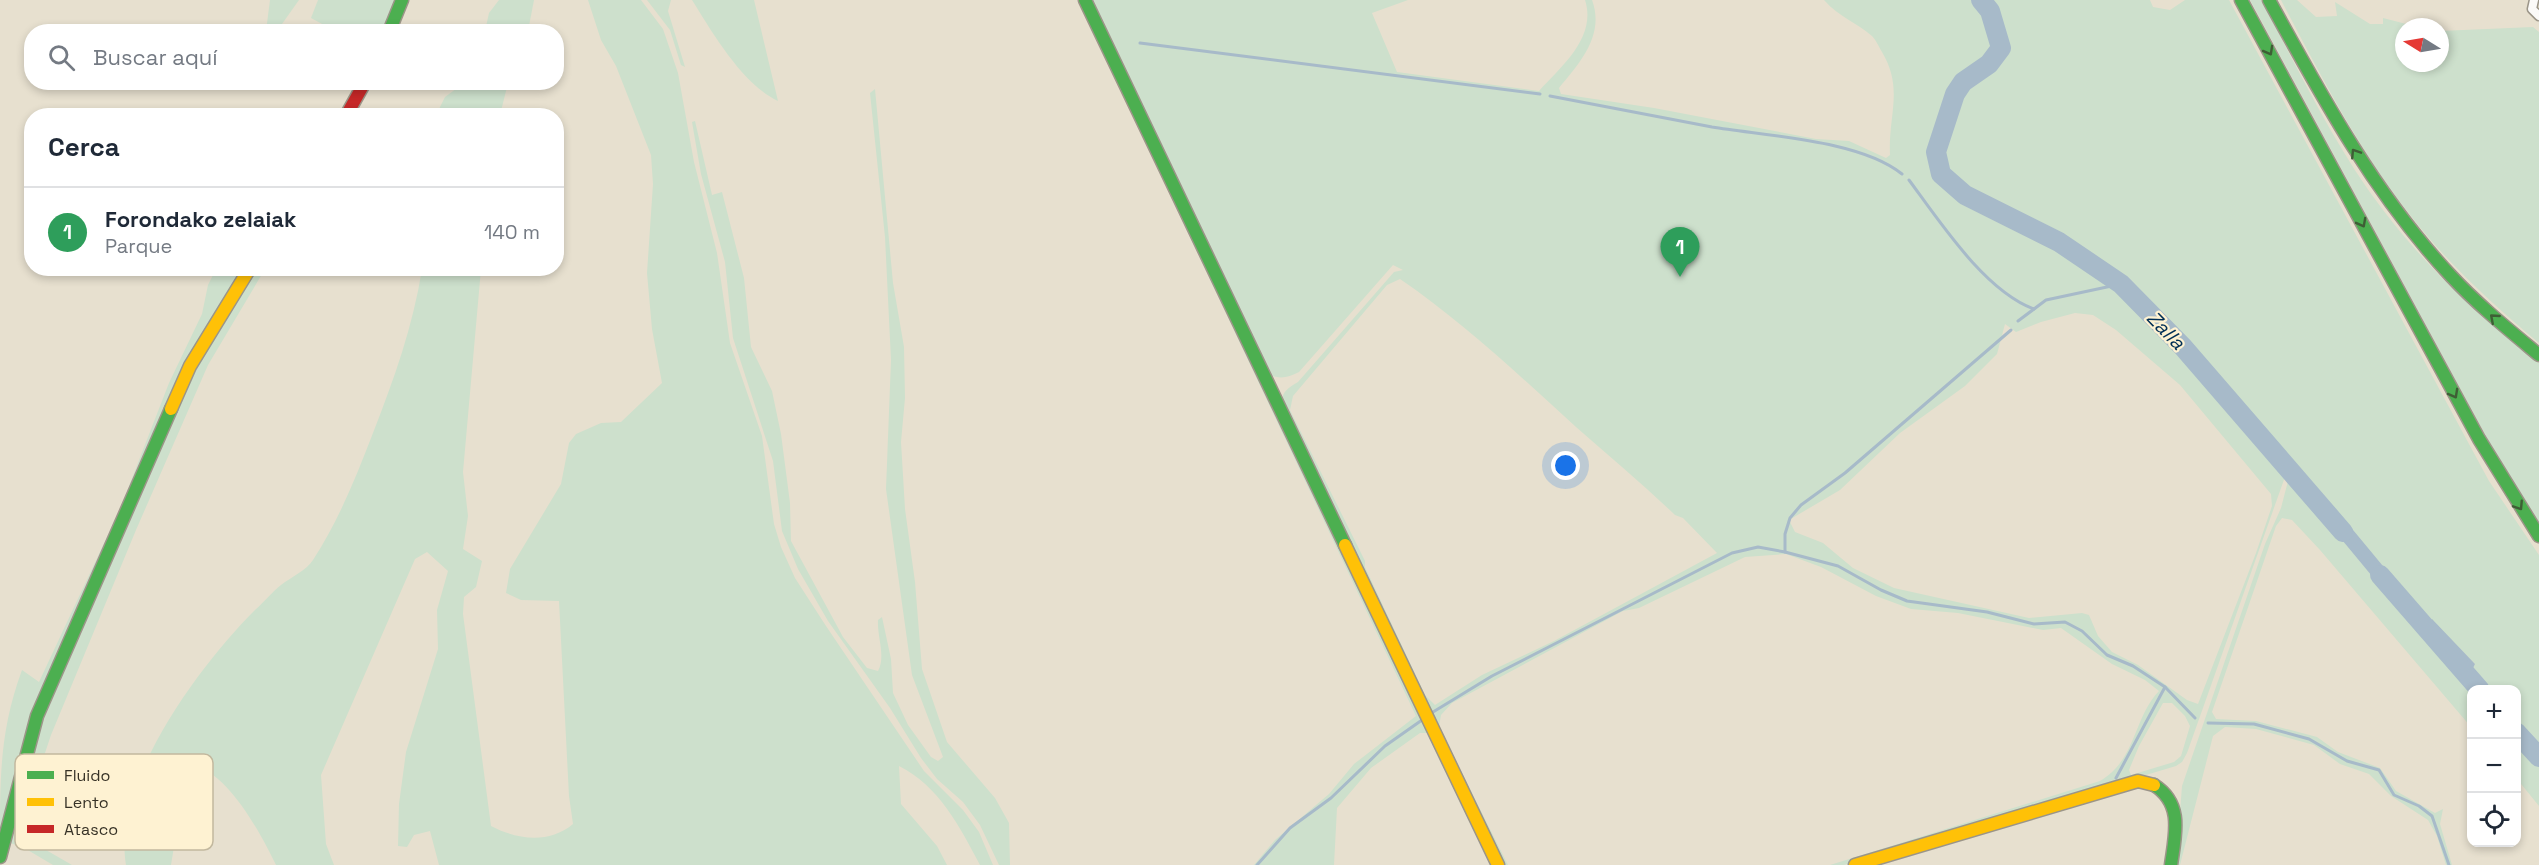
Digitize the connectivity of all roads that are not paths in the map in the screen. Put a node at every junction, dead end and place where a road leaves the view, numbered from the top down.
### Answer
1 (402, 0) edge
2 (1085, 0) edge
3 (2241, 0) edge
4 (2269, 0) edge
5 (2534, 0) edge
6 (2539, 16) edge
7 (392, 24) edge
8 (361, 90) edge
9 (350, 108) edge
10 (245, 276) edge
11 (2539, 355) edge
12 (2539, 536) edge
13 (27, 754) edge
14 (15, 800) edge
15 (0, 857) edge
16 (1498, 865) edge
17 (1855, 865) edge
18 (2171, 865) edge

1 - 7 main road
2 - 16 main road
3 -> 12 main road
11 -> 4 main road
5 - 6 street
8 - 9 main road
10 - 13 main road
14 - 15 main road
17 - 18 main road

